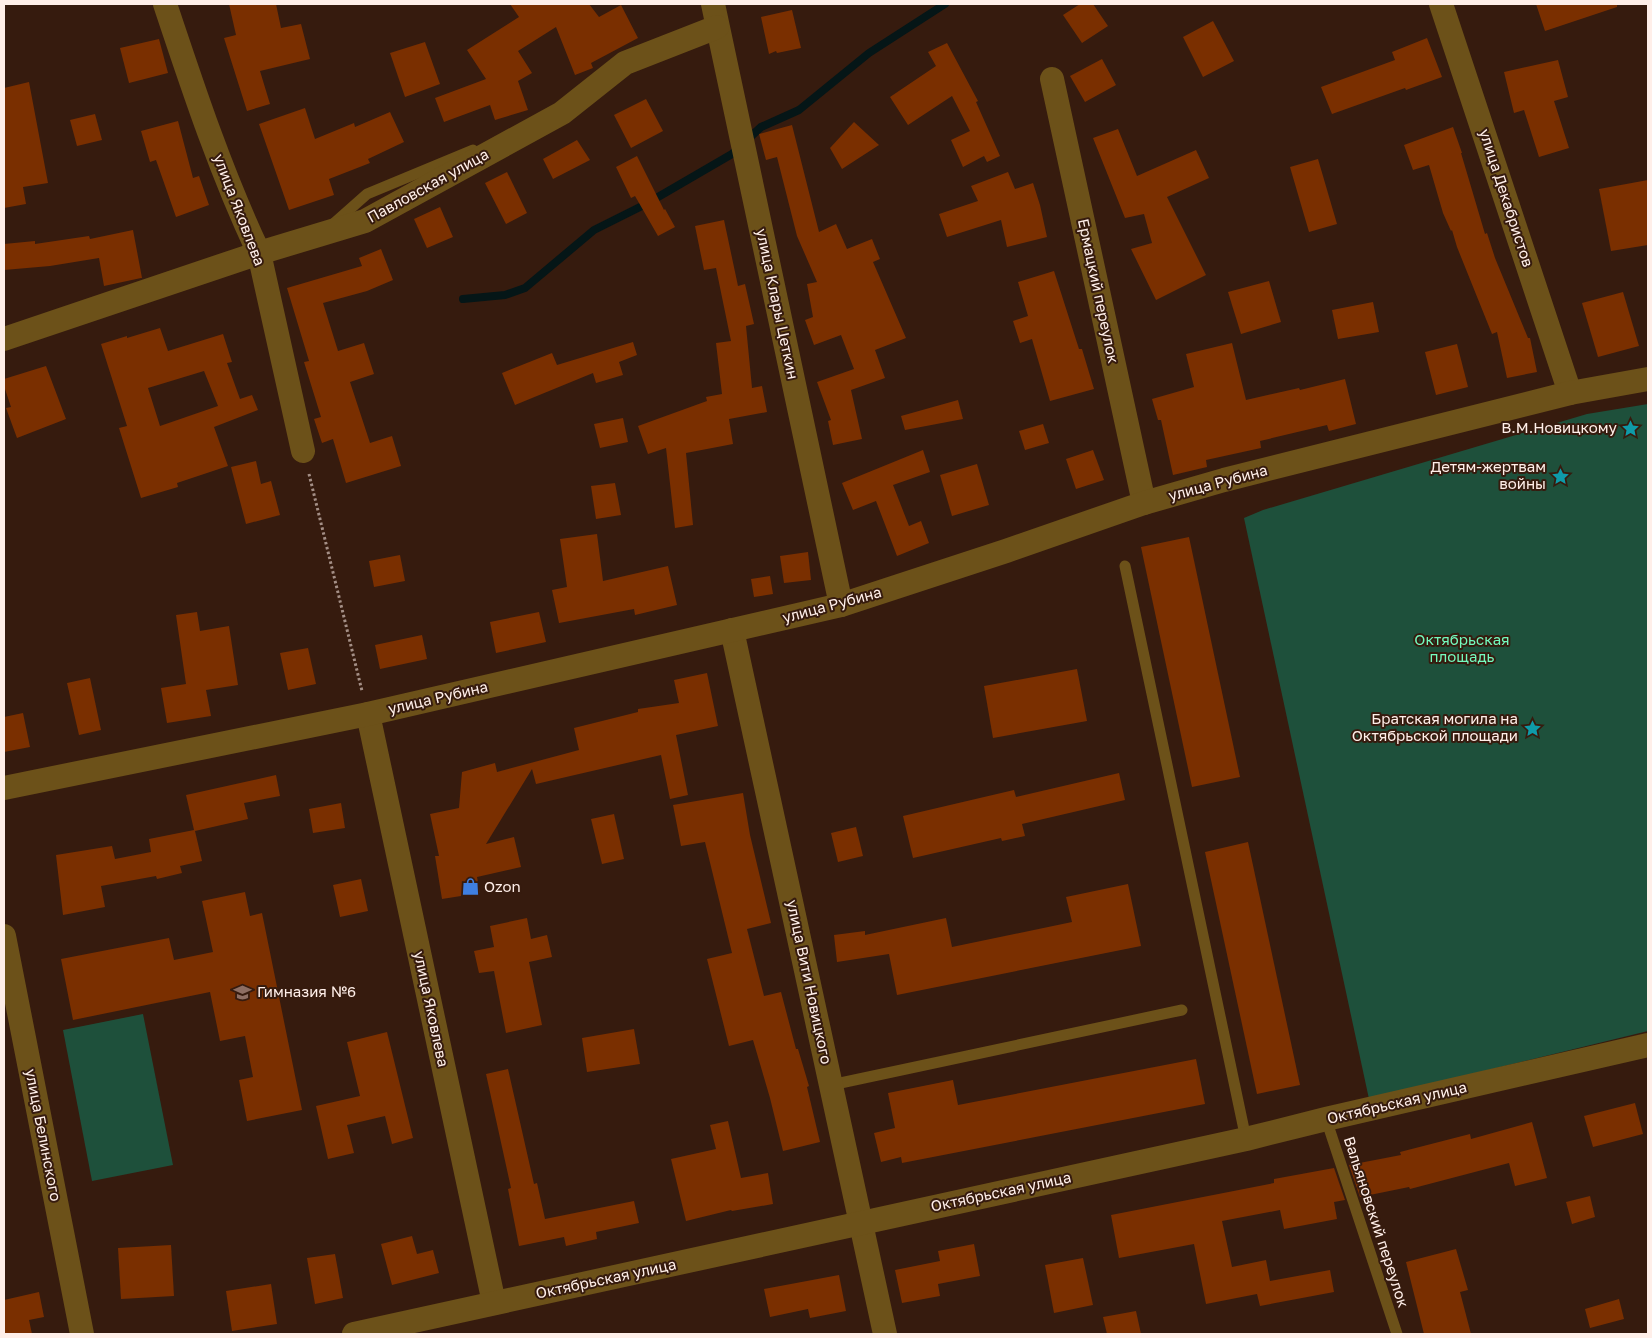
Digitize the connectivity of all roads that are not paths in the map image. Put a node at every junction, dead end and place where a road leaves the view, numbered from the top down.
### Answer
1 (165, 4) edge
2 (713, 4) edge
3 (1441, 4) edge
4 (717, 27) junction
5 (1052, 78) dead end
6 (259, 253) junction
7 (4, 339) edge
8 (1648, 379) edge
9 (1570, 393) junction
10 (303, 451) road end
11 (1144, 503) junction
12 (1125, 566) dead end
13 (840, 605) junction
14 (732, 630) junction
15 (368, 714) junction
16 (4, 788) edge
17 (4, 936) edge
18 (1182, 1010) dead end
19 (1648, 1045) edge
20 (831, 1085) junction
21 (1326, 1119) junction
22 (1246, 1139) junction
23 (861, 1222) junction
24 (494, 1303) junction
25 (82, 1334) edge
26 (354, 1334) edge
27 (885, 1334) edge
28 (1397, 1334) edge

1 - 6 street, улица Яковлева
2 - 4 street, улица Клары Цеткин
3 - 9 street, улица Декабристов
4 - 6 street, Павловская улица
4 - 13 street, улица Клары Цеткин
5 - 11 street, Ермацкий переулок
6 - 7 street, Павловская улица
6 - 10 street, улица Яковлева
8 - 9 street, улица Рубина
9 - 11 street, улица Рубина
11 - 13 street, улица Рубина
12 - 22 lane
13 - 14 street, улица Рубина
14 - 15 street, улица Рубина
14 - 20 street, улица Вити Новицкого
15 - 16 street, улица Рубина
15 - 24 street, улица Яковлева
17 - 25 street, улица Белинского
18 - 20 lane
19 - 21 street, Октябрьская улица
20 - 23 street, улица Вити Новицкого
21 - 22 street, Октябрьская улица
21 - 28 lane, Вальяновский переулок
22 - 23 street, Октябрьская улица
23 - 24 street, Октябрьская улица
23 - 27 street, улица Вити Новицкого
24 - 26 street, Октябрьская улица

